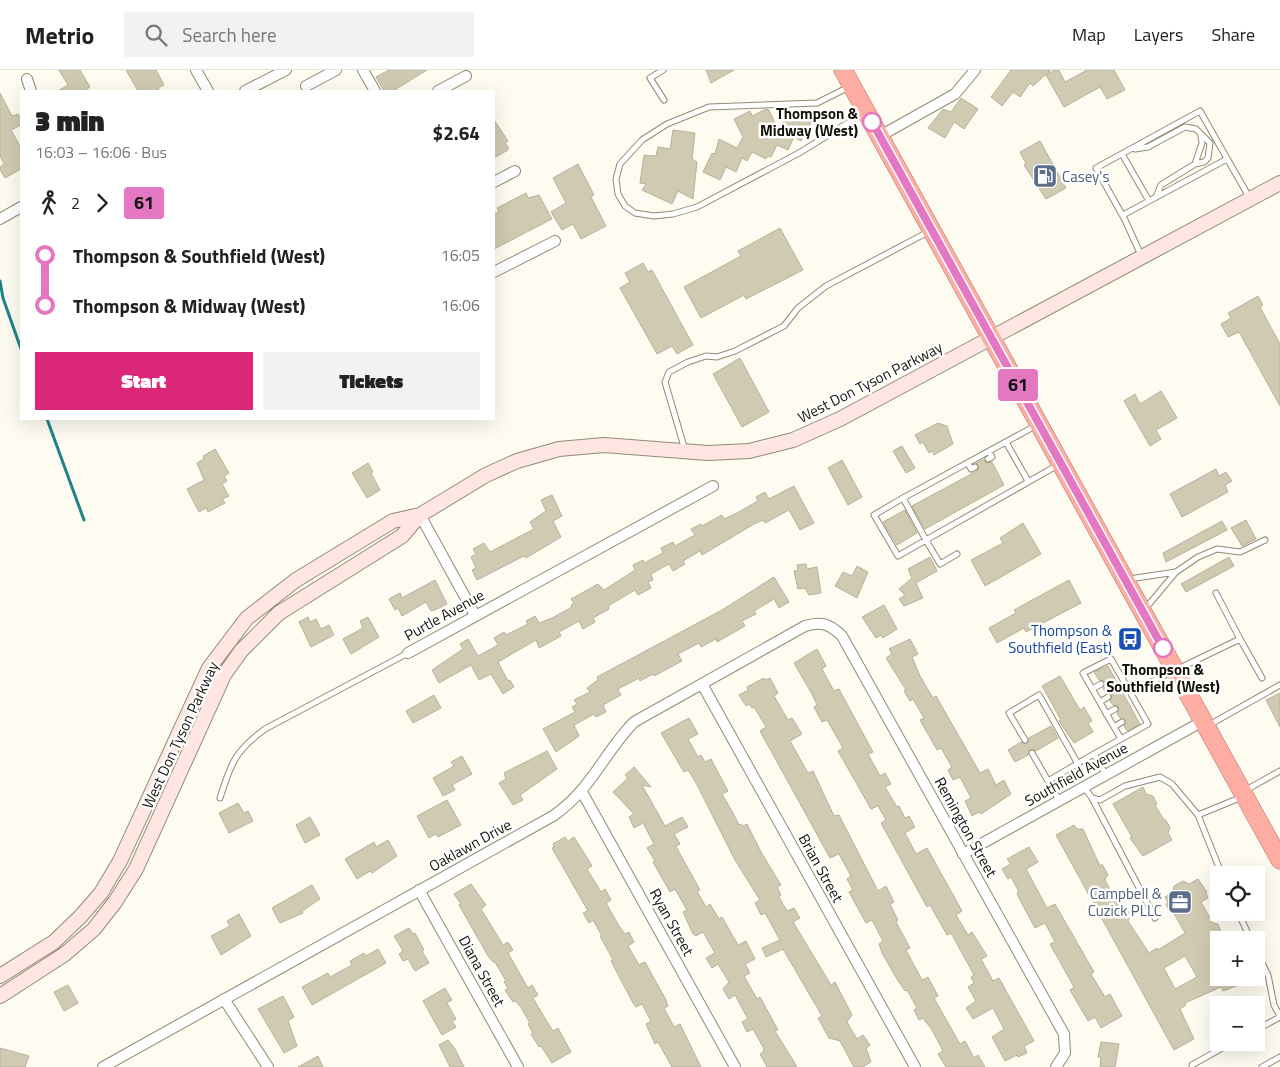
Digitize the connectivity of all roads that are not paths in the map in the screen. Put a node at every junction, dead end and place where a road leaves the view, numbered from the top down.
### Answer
1 (196, 70) edge
2 (286, 70) edge
3 (336, 70) edge
4 (363, 70) edge
5 (663, 70) edge
6 (844, 70) edge
7 (974, 70) edge
8 (466, 76) dead end
9 (27, 79) dead end
10 (306, 86) dead end
11 (852, 86) junction
12 (31, 90) edge
13 (207, 90) edge
14 (247, 90) edge
15 (374, 90) edge
16 (440, 90) edge
17 (664, 100) dead end
18 (866, 112) junction
19 (880, 136) junction
20 (1201, 136) junction
21 (1129, 150) junction
22 (1122, 154) junction
23 (1227, 159) junction
24 (1195, 164) junction
25 (515, 171) dead end
26 (495, 181) edge
27 (1279, 182) edge
28 (1156, 197) junction
29 (1249, 198) junction
30 (1149, 201) junction
31 (20, 209) edge
32 (1123, 215) junction
33 (0, 219) edge
34 (932, 230) junction
35 (555, 241) dead end
36 (1142, 256) junction
37 (495, 271) edge
38 (992, 337) junction
39 (1040, 423) junction
40 (1006, 442) junction
41 (685, 451) junction
42 (989, 451) junction
43 (988, 460) dead end
44 (968, 463) junction
45 (1061, 463) junction
46 (975, 467) dead end
47 (1028, 482) junction
48 (713, 486) dead end
49 (903, 498) junction
50 (420, 515) junction
51 (926, 540) junction
52 (1265, 540) dead end
53 (957, 554) dead end
54 (1176, 572) junction
55 (1125, 579) junction
56 (1216, 594) dead end
57 (1143, 611) junction
58 (475, 615) junction
59 (826, 623) joint
60 (1240, 639) junction
61 (408, 653) joint
62 (1175, 670) junction
63 (1262, 678) dead end
64 (702, 684) junction
65 (1101, 684) dead end
66 (1280, 685) edge
67 (1127, 686) junction
68 (1092, 690) junction
69 (1121, 690) dead end
70 (1130, 692) junction
71 (1108, 697) dead end
72 (1134, 699) junction
73 (1100, 702) junction
74 (1128, 702) dead end
75 (1115, 709) dead end
76 (1141, 711) junction
77 (1106, 714) junction
78 (1135, 714) dead end
79 (1122, 722) dead end
80 (1205, 724) junction
81 (1114, 727) junction
82 (1121, 739) junction
83 (1024, 740) dead end
84 (1032, 753) dead end
85 (1094, 754) junction
86 (1078, 764) junction
87 (1280, 771) edge
88 (1106, 775) junction
89 (1048, 781) junction
90 (1084, 787) junction
91 (582, 792) junction
92 (1243, 794) junction
93 (220, 798) dead end
94 (1092, 798) junction
95 (1059, 800) junction
96 (1198, 815) junction
97 (963, 854) junction
98 (1280, 860) edge
99 (1218, 866) edge
100 (419, 890) junction
101 (1155, 918) dead end
102 (1265, 968) edge
103 (0, 976) edge
104 (0, 996) edge
105 (224, 999) junction
106 (1280, 1017) edge
107 (1265, 1025) edge
108 (1217, 1051) edge
109 (1280, 1057) edge
110 (1192, 1065) dead end
111 (103, 1067) edge
112 (268, 1067) edge
113 (518, 1067) edge
114 (735, 1067) edge
115 (915, 1067) edge
116 (1056, 1067) edge
117 (1262, 1067) edge

1 - 13 street
2 - 14 street
3 - 10 street
4 - 15 street
5 - 17 lane
6 - 11 highway
7 - 19 street
8 - 16 street
9 - 12 street
11 - 18 highway
11 - 18 lane
18 - 19 highway
19 - 34 highway
20 - 21 lane
20 - 24 lane
20 - 24 lane
21 - 22 lane
21 - 23 lane
22 - 30 lane
22 - 32 lane
23 - 28 lane
23 - 29 lane
24 - 28 lane
25 - 26 street
27 - 29 main road, West Don Tyson Parkway
28 - 30 lane
29 - 36 main road, West Don Tyson Parkway
30 - 32 lane
31 - 33 street
32 - 36 lane
34 - 38 highway
34 - 41 lane
35 - 37 street
36 - 38 main road, West Don Tyson Parkway
38 - 39 highway
38 - 41 main road, West Don Tyson Parkway
39 - 40 lane
39 - 45 highway
40 - 42 lane
40 - 47 lane
41 - 50 main road, West Don Tyson Parkway
42 - 43 lane
42 - 44 lane
44 - 46 lane
44 - 49 lane
45 - 47 lane
45 - 55 highway
47 - 51 lane
48 - 58 street, Purtle Avenue
49 - 51 lane
49 - 51 lane
50 - 58 street
50 - 103 main road, West Don Tyson Parkway
50 - 104 main road, West Don Tyson Parkway
51 - 53 lane
52 - 54 lane
54 - 55 lane
54 - 57 lane
55 - 57 highway
56 - 60 lane
57 - 62 highway
58 - 61 street, Purtle Avenue
59 - 64 street, Oaklawn Drive
59 - 97 street, Remington Street
60 - 62 lane
60 - 63 lane
61 - 93 lane, Purtle Avenue
62 - 70 lane
62 - 80 highway
64 - 91 street, Oaklawn Drive
64 - 115 street, Brian Street
65 - 68 lane
66 - 80 lane
67 - 68 lane
67 - 69 lane
67 - 70 lane
68 - 73 lane
70 - 72 lane
71 - 73 lane
72 - 74 lane
72 - 76 lane
73 - 77 lane
75 - 77 lane
76 - 78 lane
76 - 82 lane
77 - 81 lane
79 - 81 lane
80 - 88 street, Southfield Avenue
80 - 92 highway
81 - 82 lane
82 - 85 lane
83 - 86 lane
84 - 89 lane
85 - 86 lane
85 - 88 lane
86 - 89 lane
87 - 92 lane
88 - 90 street, Southfield Avenue
89 - 95 lane
90 - 94 lane
90 - 95 street, Southfield Avenue
91 - 100 street, Oaklawn Drive
91 - 114 street, Ryan Street
92 - 96 lane
92 - 98 highway
94 - 96 lane
94 - 101 lane
95 - 97 street, Southfield Avenue
96 - 99 lane
97 - 116 street, Remington Street
100 - 105 street, Oaklawn Drive
100 - 113 street, Diana Street
102 - 106 lane
105 - 111 street, Oaklawn Drive
105 - 112 street
106 - 107 lane
108 - 110 lane
109 - 117 lane

